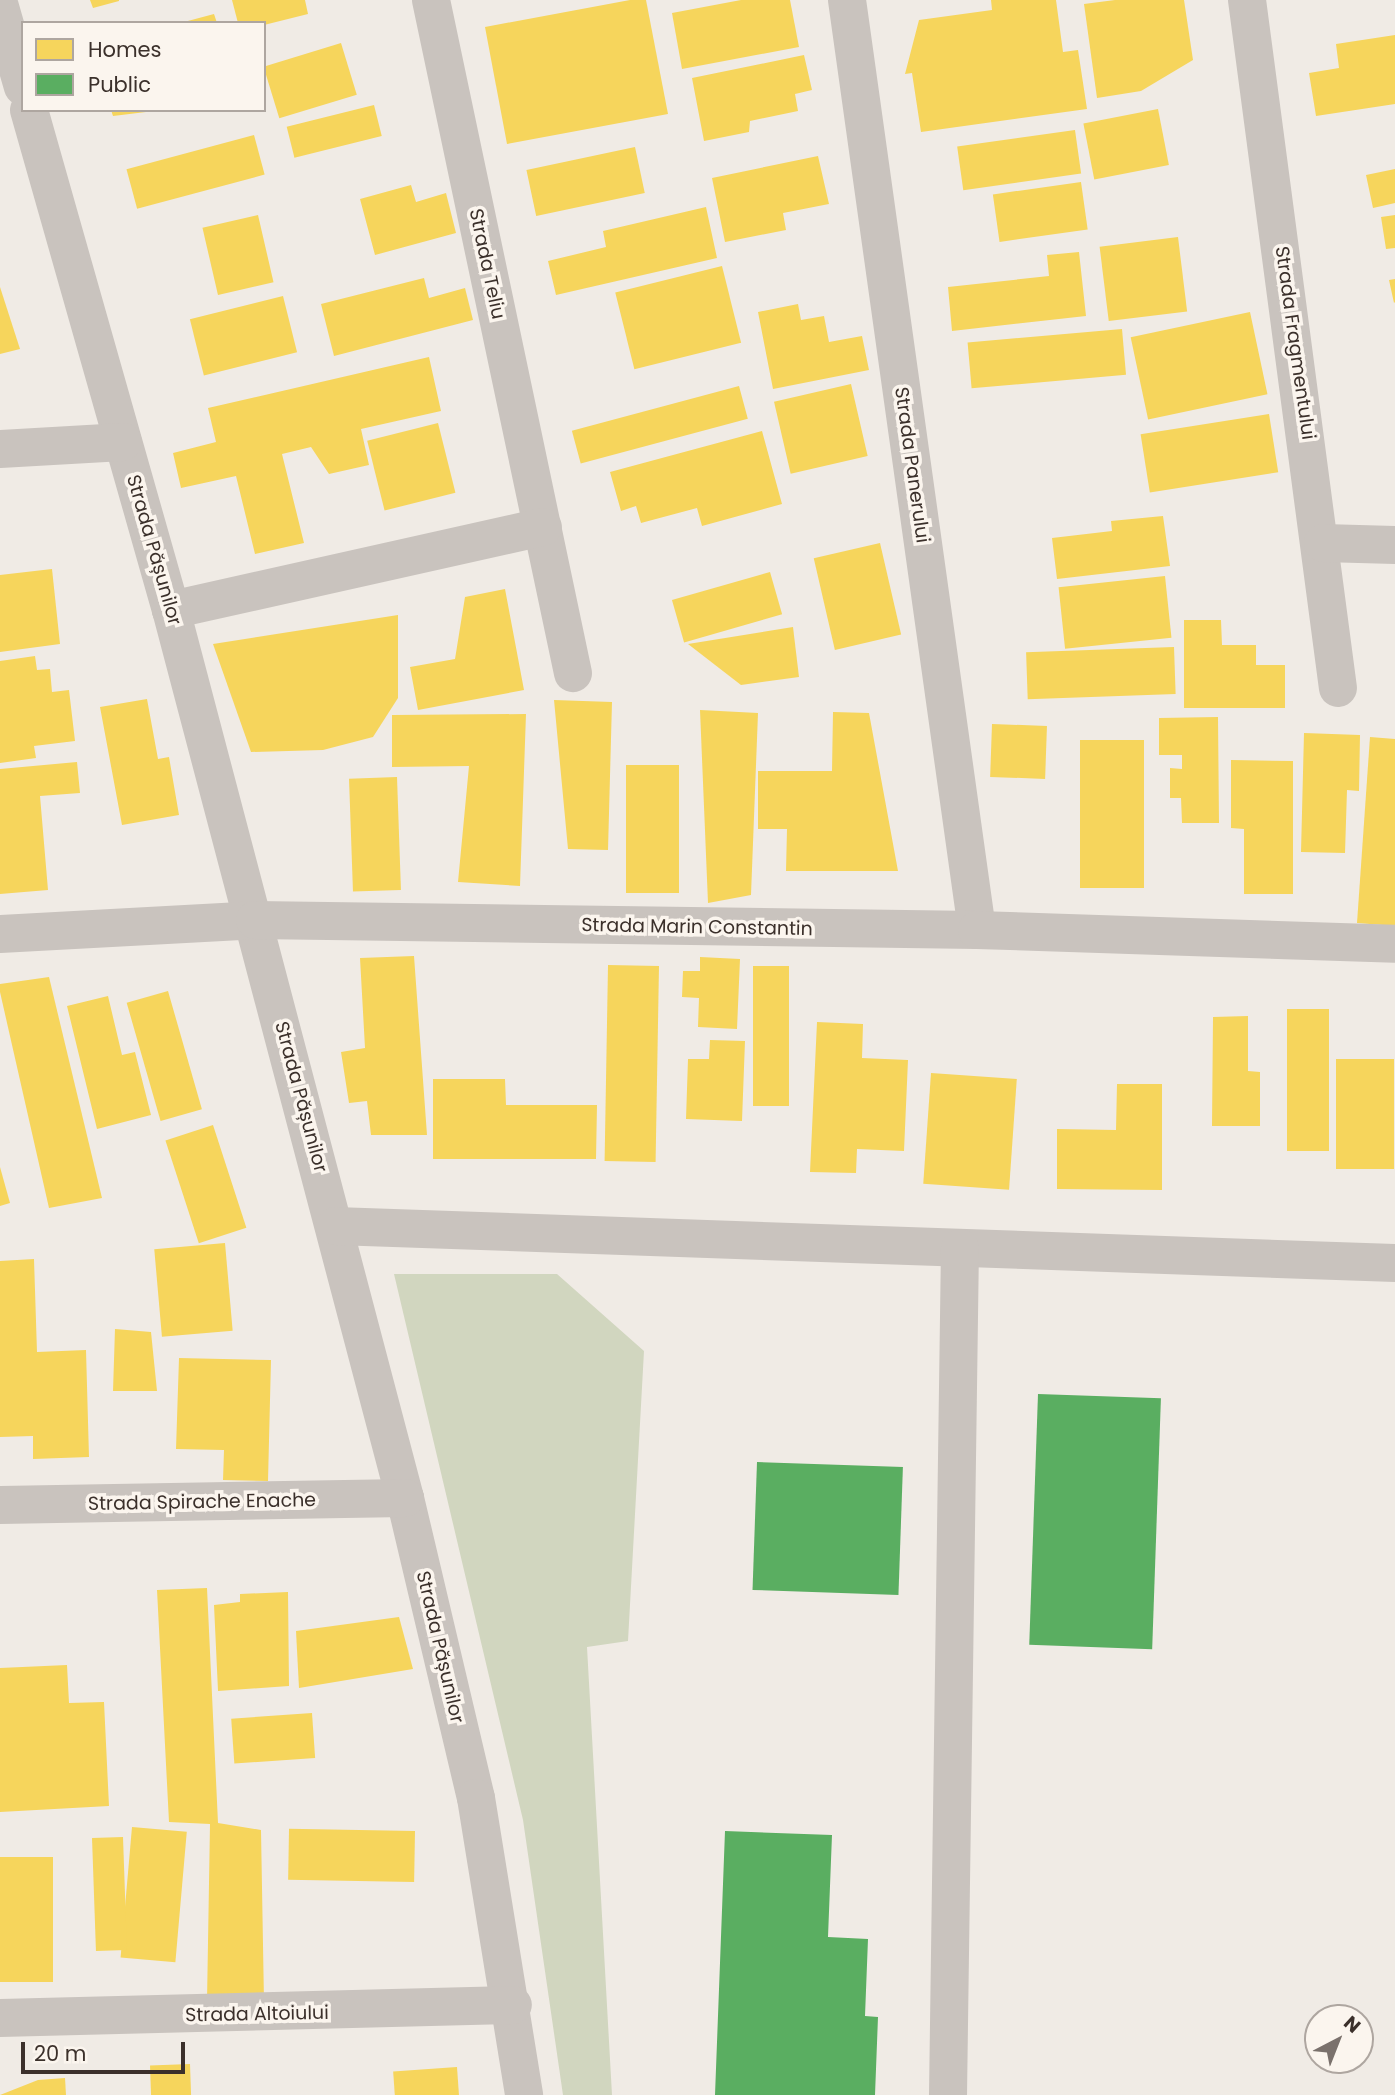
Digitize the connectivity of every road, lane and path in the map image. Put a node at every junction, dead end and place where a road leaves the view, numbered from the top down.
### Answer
1 (431, 0) edge
2 (847, 0) edge
3 (1247, 0) edge
4 (0, 7) edge
5 (21, 80) edge
6 (30, 112) edge
7 (123, 442) junction
8 (0, 449) edge
9 (543, 527) junction
10 (1323, 543) junction
11 (1395, 545) edge
12 (171, 610) junction
13 (573, 673) dead end
14 (1338, 688) dead end
15 (255, 920) junction
16 (977, 930) junction
17 (0, 934) edge
18 (1395, 944) edge
19 (335, 1226) junction
20 (960, 1248) junction
21 (1395, 1263) edge
22 (405, 1498) junction
23 (0, 1504) edge
24 (513, 2005) junction
25 (0, 2018) edge
26 (524, 2095) edge
27 (948, 2095) edge

1 - 9 street, Strada Teliu
2 - 16 street, Strada Panerului
3 - 10 street, Strada Fragmentului
4 - 5 street
6 - 7 street, Strada Pășunilor
7 - 8 street
7 - 12 street, Strada Pășunilor
9 - 12 street
9 - 13 street, Strada Teliu
10 - 11 street
10 - 14 street, Strada Fragmentului
12 - 15 street, Strada Pășunilor
15 - 16 street, Strada Marin Constantin
15 - 17 street, Strada Marin Constantin
15 - 19 street, Strada Pășunilor
16 - 18 street, Strada Marin Constantin
19 - 20 street
19 - 22 street, Strada Pășunilor
20 - 21 street
20 - 27 street
22 - 23 street, Strada Spirache Enache
22 - 24 street, Strada Pășunilor
24 - 25 street, Strada Altoiului
24 - 26 street, Strada Pășunilor

